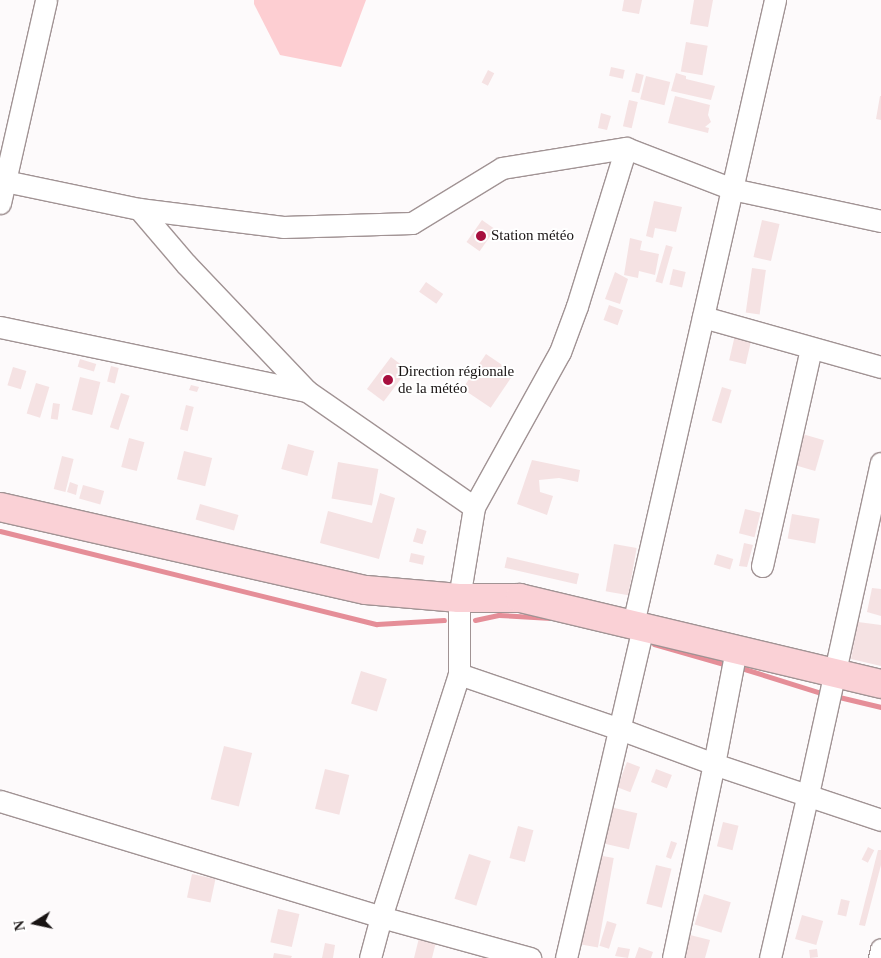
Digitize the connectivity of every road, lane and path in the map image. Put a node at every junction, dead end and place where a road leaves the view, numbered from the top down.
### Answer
1 (46, 0) edge
2 (775, 0) edge
3 (626, 148) junction
4 (5, 181) junction
5 (732, 189) junction
6 (0, 203) edge
7 (140, 209) junction
8 (881, 221) edge
9 (703, 317) junction
10 (0, 327) edge
11 (811, 348) junction
12 (881, 367) edge
13 (307, 391) junction
14 (881, 463) edge
15 (0, 507) edge
16 (474, 507) junction
17 (762, 566) dead end
18 (459, 598) junction
19 (638, 625) junction
20 (736, 650) junction
21 (835, 673) junction
22 (459, 674) junction
23 (881, 684) edge
24 (620, 729) junction
25 (714, 764) junction
26 (808, 794) junction
27 (0, 801) edge
28 (881, 820) edge
29 (380, 917) junction
30 (881, 949) edge
31 (370, 958) edge
32 (530, 958) edge
33 (566, 958) edge
34 (672, 958) edge
35 (770, 958) edge
36 (879, 958) edge

1 - 4 street
2 - 5 street
3 - 5 street
3 - 7 street
3 - 16 street
4 - 6 street
4 - 7 street
5 - 8 street
5 - 9 street
7 - 13 street
9 - 11 street
9 - 19 street
10 - 13 street
11 - 12 street
11 - 17 street
13 - 16 street
14 - 21 street
15 - 18 main road
16 - 18 street
18 - 19 main road
18 - 22 street
19 - 20 main road
19 - 24 street
20 - 21 main road
20 - 25 street
21 - 23 main road
21 - 26 street
22 - 24 street
22 - 29 street
24 - 25 street
24 - 33 street
25 - 26 street
25 - 34 street
26 - 28 street
26 - 35 street
27 - 29 street
29 - 31 street
29 - 32 street
30 - 36 street

